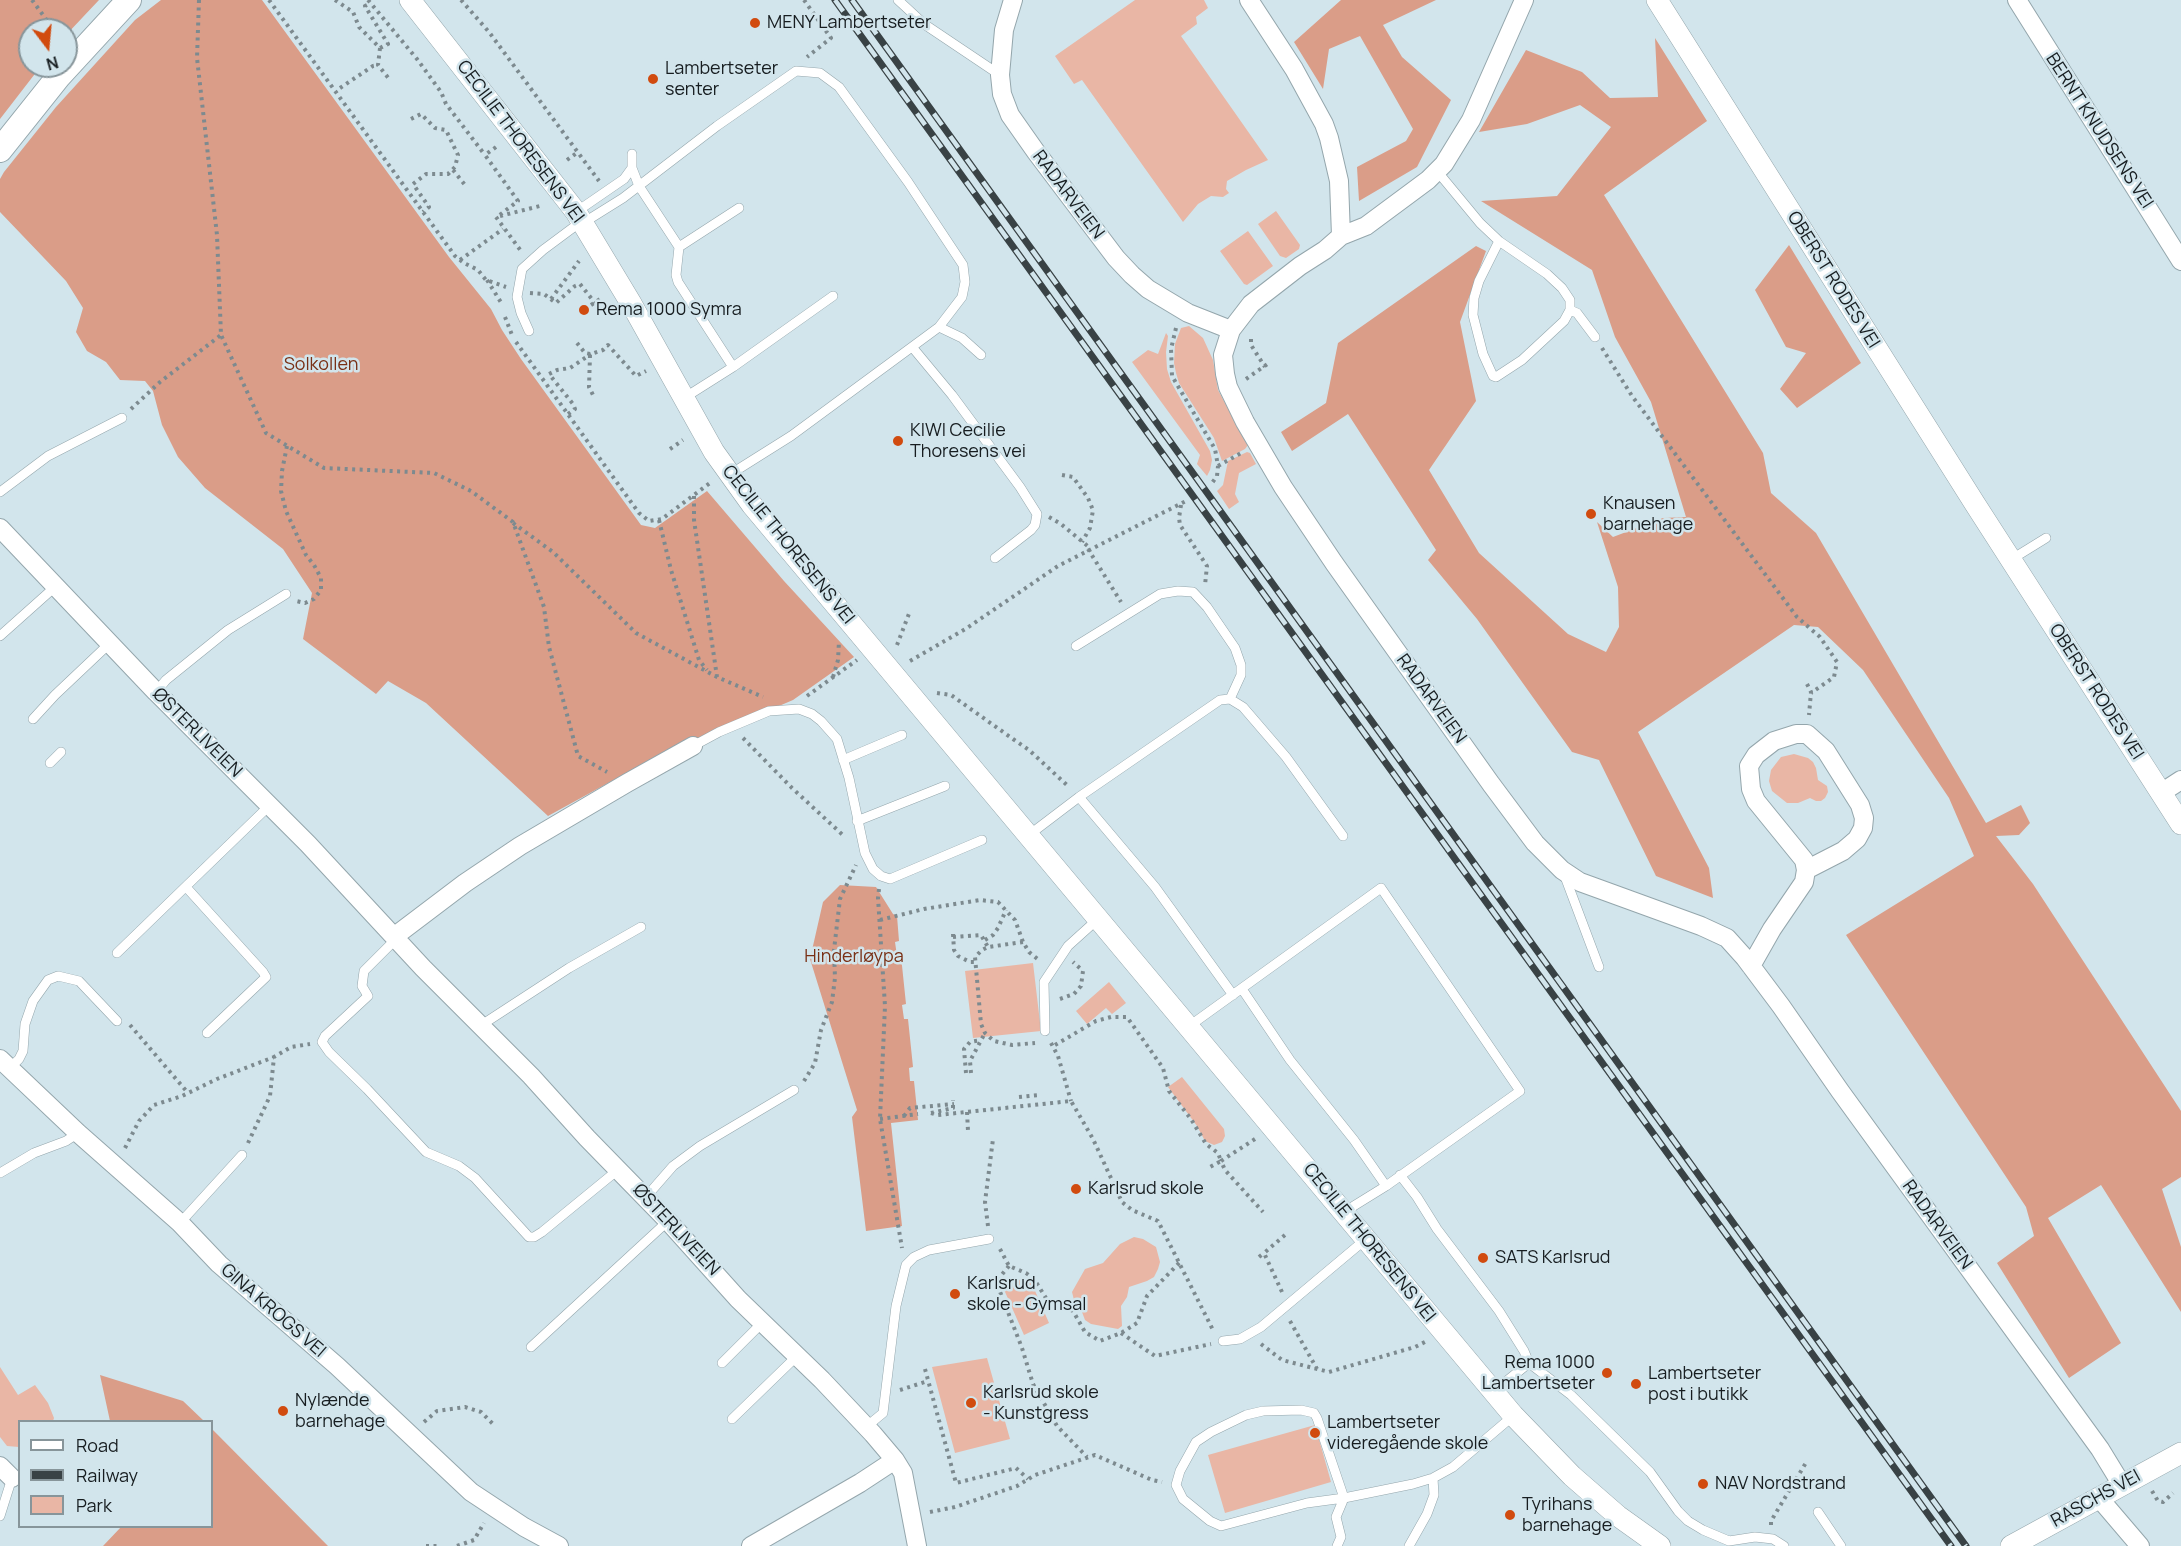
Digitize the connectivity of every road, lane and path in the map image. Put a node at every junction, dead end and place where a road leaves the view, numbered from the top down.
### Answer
1 (32, 0) edge
2 (129, 0) edge
3 (200, 0) edge
4 (269, 0) edge
5 (335, 0) edge
6 (410, 0) edge
7 (462, 0) edge
8 (804, 0) edge
9 (898, 0) edge
10 (1013, 0) edge
11 (1249, 0) edge
12 (1524, 0) edge
13 (1657, 0) edge
14 (2017, 0) edge
15 (370, 1) edge
16 (45, 18) edge
17 (380, 48) junction
18 (378, 64) junction
19 (432, 69) dead end
20 (796, 71) junction
21 (426, 74) junction
22 (1000, 75) junction
23 (390, 80) dead end
24 (340, 88) dead end
25 (411, 119) dead end
26 (496, 147) dead end
27 (0, 150) edge
28 (578, 152) junction
29 (632, 154) dead end
30 (485, 155) junction
31 (567, 160) dead end
32 (632, 168) junction
33 (453, 170) junction
34 (1437, 171) junction
35 (465, 185) dead end
36 (639, 186) junction
37 (606, 191) junction
38 (540, 206) dead end
39 (739, 208) dead end
40 (423, 212) junction
41 (496, 217) junction
42 (580, 219) junction
43 (503, 229) junction
44 (1341, 236) junction
45 (1499, 241) junction
46 (679, 247) junction
47 (459, 260) junction
48 (529, 261) junction
49 (579, 261) dead end
50 (2181, 261) edge
51 (486, 280) junction
52 (517, 291) junction
53 (544, 294) dead end
54 (833, 296) dead end
55 (551, 299) junction
56 (600, 299) dead end
57 (1183, 310) junction
58 (1570, 310) junction
59 (939, 327) junction
60 (1232, 330) junction
61 (529, 331) dead end
62 (1254, 332) dead end
63 (221, 335) junction
64 (1595, 338) joint
65 (578, 343) dead end
66 (913, 348) junction
67 (591, 354) junction
68 (981, 355) dead end
69 (733, 367) junction
70 (646, 371) dead end
71 (1247, 378) dead end
72 (142, 397) dead end
73 (594, 397) dead end
74 (684, 398) junction
75 (568, 414) junction
76 (122, 418) dead end
77 (684, 439) dead end
78 (287, 446) junction
79 (670, 449) dead end
80 (1246, 450) dead end
81 (1218, 465) junction
82 (1062, 475) dead end
83 (719, 479) junction
84 (1212, 483) dead end
85 (0, 492) edge
86 (694, 495) junction
87 (1037, 514) junction
88 (658, 520) junction
89 (513, 522) junction
90 (0, 528) edge
91 (2046, 538) dead end
92 (1082, 542) junction
93 (1089, 549) junction
94 (995, 558) dead end
95 (2012, 559) junction
96 (56, 586) junction
97 (286, 594) joint
98 (1202, 601) junction
99 (910, 611) dead end
100 (1128, 614) junction
101 (0, 636) edge
102 (838, 637) dead end
103 (110, 643) junction
104 (897, 645) dead end
105 (1076, 646) dead end
106 (858, 659) dead end
107 (910, 661) dead end
108 (710, 673) junction
109 (717, 677) junction
110 (833, 677) junction
111 (1807, 684) dead end
112 (156, 692) junction
113 (936, 692) dead end
114 (1811, 693) junction
115 (1230, 699) junction
116 (799, 709) junction
117 (775, 710) junction
118 (1809, 716) dead end
119 (33, 719) dead end
120 (738, 735) dead end
121 (902, 735) dead end
122 (693, 746) joint
123 (61, 752) dead end
124 (843, 760) junction
125 (50, 763) dead end
126 (2181, 780) edge
127 (627, 783) junction
128 (945, 786) dead end
129 (2161, 793) junction
130 (1079, 797) junction
131 (269, 806) junction
132 (857, 821) junction
133 (2181, 824) edge
134 (1029, 835) junction
135 (1343, 836) dead end
136 (982, 840) dead end
137 (865, 853) junction
138 (1562, 870) junction
139 (1806, 870) junction
140 (881, 876) junction
141 (186, 887) junction
142 (1006, 910) junction
143 (1099, 918) junction
144 (880, 920) junction
145 (641, 927) dead end
146 (396, 937) junction
147 (985, 940) junction
148 (1023, 942) junction
149 (988, 947) junction
150 (117, 953) dead end
151 (1072, 961) dead end
152 (976, 962) junction
153 (1751, 966) junction
154 (1054, 967) junction
155 (1599, 968) dead end
156 (1242, 989) junction
157 (1233, 995) junction
158 (1055, 1002) dead end
159 (117, 1021) joint
160 (480, 1026) junction
161 (1188, 1027) junction
162 (1045, 1031) joint
163 (207, 1033) dead end
164 (985, 1033) junction
165 (981, 1040) junction
166 (322, 1042) junction
167 (1053, 1046) dead end
168 (1058, 1056) dead end
169 (274, 1057) junction
170 (5, 1064) edge
171 (794, 1090) joint
172 (188, 1093) junction
173 (1039, 1095) dead end
174 (1019, 1097) dead end
175 (1071, 1101) junction
176 (967, 1112) junction
177 (918, 1114) dead end
178 (904, 1116) junction
179 (880, 1119) junction
180 (1272, 1126) junction
181 (968, 1131) dead end
182 (78, 1133) junction
183 (993, 1139) dead end
184 (242, 1155) joint
185 (1221, 1161) junction
186 (115, 1167) junction
187 (1210, 1167) dead end
188 (619, 1169) junction
189 (0, 1173) edge
190 (1400, 1176) junction
191 (1386, 1186) junction
192 (646, 1197) junction
193 (1263, 1212) dead end
194 (1344, 1212) junction
195 (669, 1221) junction
196 (180, 1223) junction
197 (897, 1227) dead end
198 (989, 1239) junction
199 (1366, 1239) junction
200 (1264, 1253) dead end
201 (1259, 1257) dead end
202 (1180, 1262) junction
203 (1009, 1266) junction
204 (762, 1323) junction
205 (1121, 1333) junction
206 (1251, 1334) junction
207 (1223, 1341) junction
208 (1425, 1341) dead end
209 (531, 1347) dead end
210 (797, 1356) junction
211 (722, 1363) dead end
212 (1529, 1363) junction
213 (925, 1369) dead end
214 (928, 1381) junction
215 (1493, 1392) junction
216 (885, 1395) junction
217 (1513, 1415) junction
218 (732, 1419) dead end
219 (494, 1425) dead end
220 (866, 1427) junction
221 (411, 1434) junction
222 (2181, 1453) edge
223 (1087, 1457) junction
224 (895, 1460) junction
225 (1807, 1461) dead end
226 (6, 1472) edge
227 (1433, 1478) junction
228 (1028, 1479) junction
229 (1176, 1485) junction
230 (2122, 1485) junction
231 (2151, 1488) dead end
232 (2173, 1493) dead end
233 (1344, 1498) junction
234 (2099, 1498) junction
235 (1818, 1512) dead end
236 (926, 1513) dead end
237 (0, 1516) edge
238 (486, 1519) dead end
239 (1773, 1539) junction
240 (1339, 1541) edge
241 (426, 1546) edge
242 (437, 1546) edge
243 (457, 1546) edge
244 (559, 1546) edge
245 (751, 1546) edge
246 (917, 1546) edge
247 (1409, 1546) edge
248 (1660, 1546) edge
249 (1784, 1546) edge
250 (1841, 1546) edge
251 (2011, 1546) edge
252 (2140, 1546) edge

1 - 16 path
2 - 27 main road
3 - 63 path
4 - 40 path
5 - 17 path
6 - 42 street, CECILIE THORESENS VEI
7 - 28 path
8 - 20 path
9 - 22 lane
10 - 22 street, RADARVEIEN
11 - 44 street
12 - 34 street, RADARVEIEN
13 - 95 street, OBERST RODES VEI
14 - 50 street, BERNT KNUDSENS VEI
15 - 17 path
15 - 21 path
17 - 18 path
18 - 23 path
18 - 24 path
19 - 21 path
20 - 36 lane
20 - 59 lane
21 - 30 path
22 - 57 street, RADARVEIEN
25 - 33 path
26 - 30 path
28 - 31 path
28 - 37 path
29 - 32 lane
30 - 41 path
32 - 36 lane
32 - 37 lane
33 - 35 path
33 - 40 path
34 - 44 street, RADARVEIEN
34 - 45 lane
36 - 42 lane
36 - 46 lane
37 - 42 lane
38 - 41 path
39 - 46 lane
40 - 47 path
41 - 43 path
42 - 48 lane
42 - 74 street, CECILIE THORESENS VEI
43 - 47 path
43 - 48 path
44 - 60 street, RADARVEIEN
45 - 58 lane
45 - 58 lane
46 - 69 lane
47 - 51 path
48 - 52 lane
49 - 55 path
51 - 52 path
51 - 75 path
52 - 61 lane
53 - 55 path
54 - 69 lane
55 - 56 path
57 - 60 street, RADARVEIEN
57 - 81 path
58 - 64 lane
59 - 66 lane
59 - 68 lane
60 - 138 street, RADARVEIEN
62 - 71 path
63 - 72 path
63 - 78 path
64 - 114 path
65 - 67 path
66 - 83 lane
66 - 87 lane
67 - 70 path
67 - 73 path
67 - 75 path
69 - 74 lane
74 - 83 street, CECILIE THORESENS VEI
75 - 88 path
76 - 85 lane
77 - 79 path
78 - 89 path
78 - 97 path
80 - 81 path
81 - 84 path
82 - 92 path
83 - 86 path
83 - 134 street, CECILIE THORESENS VEI
86 - 88 path
86 - 109 path
87 - 92 path
87 - 94 lane
88 - 108 path
89 - 108 path
89 - 127 path
90 - 96 street, ØSTERLIVEIEN
91 - 95 lane
92 - 93 path
93 - 98 path
93 - 100 path
93 - 107 path
95 - 129 street, OBERST RODES VEI
96 - 101 lane
96 - 103 street, ØSTERLIVEIEN
97 - 112 lane
98 - 100 lane
98 - 115 lane
99 - 104 path
100 - 105 lane
102 - 110 path
103 - 112 street, ØSTERLIVEIEN
103 - 119 lane
106 - 110 path
108 - 109 path
109 - 117 path
110 - 116 path
111 - 114 path
112 - 131 street, ØSTERLIVEIEN
113 - 130 path
114 - 118 path
115 - 130 lane
115 - 135 lane
116 - 117 lane
116 - 124 lane
117 - 122 lane
120 - 137 path
121 - 124 lane
122 - 127 street
123 - 125 lane
124 - 132 lane
126 - 129 street
127 - 146 street
128 - 132 lane
129 - 133 street, OBERST RODES VEI
130 - 134 lane
130 - 157 lane
131 - 141 lane
131 - 146 street, ØSTERLIVEIEN
132 - 137 lane
134 - 143 street, CECILIE THORESENS VEI
136 - 140 lane
137 - 140 lane
137 - 171 path
138 - 153 street, RADARVEIEN
138 - 155 lane
139 - 139 street
139 - 153 street
140 - 144 path
141 - 150 lane
141 - 163 lane
142 - 144 path
142 - 147 path
142 - 148 path
143 - 154 lane
143 - 161 street, CECILIE THORESENS VEI
144 - 179 path
145 - 160 lane
146 - 160 street, ØSTERLIVEIEN
146 - 166 lane
147 - 149 path
147 - 152 path
148 - 149 path
148 - 154 path
149 - 152 path
151 - 158 path
152 - 164 path
153 - 230 street, RADARVEIEN
154 - 162 lane
156 - 157 lane
156 - 190 lane
156 - 191 lane
157 - 161 lane
159 - 170 lane
159 - 172 path
160 - 188 street, ØSTERLIVEIEN
161 - 180 street, CECILIE THORESENS VEI
162 - 164 path
164 - 165 path
165 - 165 path
166 - 169 path
166 - 188 lane
167 - 185 path
168 - 175 path
169 - 172 path
169 - 184 path
170 - 182 street, GINA KROGS VEI
171 - 192 lane
172 - 186 path
173 - 174 path
175 - 176 path
175 - 202 path
176 - 178 path
176 - 181 path
177 - 178 path
178 - 179 path
179 - 197 path
180 - 185 path
180 - 194 street, CECILIE THORESENS VEI
182 - 186 street, GINA KROGS VEI
182 - 189 lane
183 - 198 path
184 - 196 lane
185 - 187 path
185 - 193 path
186 - 196 street, GINA KROGS VEI
188 - 192 street, ØSTERLIVEIEN
190 - 191 lane
190 - 212 lane
191 - 194 lane
192 - 195 street, ØSTERLIVEIEN
194 - 199 street, CECILIE THORESENS VEI
195 - 204 street, ØSTERLIVEIEN
195 - 209 lane
196 - 221 street, GINA KROGS VEI
198 - 203 path
198 - 216 lane
199 - 206 lane
199 - 215 street, CECILIE THORESENS VEI
200 - 201 path
202 - 205 path
202 - 207 path
203 - 205 path
203 - 223 path
204 - 210 street, ØSTERLIVEIEN
204 - 211 lane
205 - 207 path
206 - 207 lane
206 - 208 path
210 - 218 lane
210 - 220 street, ØSTERLIVEIEN
212 - 215 lane
212 - 239 lane
213 - 214 path
214 - 216 path
214 - 228 path
215 - 217 street, CECILIE THORESENS VEI
216 - 220 lane
217 - 227 lane
217 - 248 street, CECILIE THORESENS VEI
219 - 221 path
220 - 224 street, ØSTERLIVEIEN
221 - 244 street, GINA KROGS VEI
222 - 230 street, RASCHS VEI
223 - 228 path
223 - 229 path
224 - 245 street
224 - 246 street, ØSTERLIVEIEN
225 - 239 path
226 - 237 lane
227 - 233 lane
227 - 247 lane
228 - 236 path
229 - 233 lane
229 - 233 lane
230 - 234 street, RASCHS VEI
231 - 232 path
233 - 240 lane
234 - 251 street, RASCHS VEI
234 - 252 street
235 - 250 lane
238 - 243 path
239 - 249 lane
241 - 242 path

